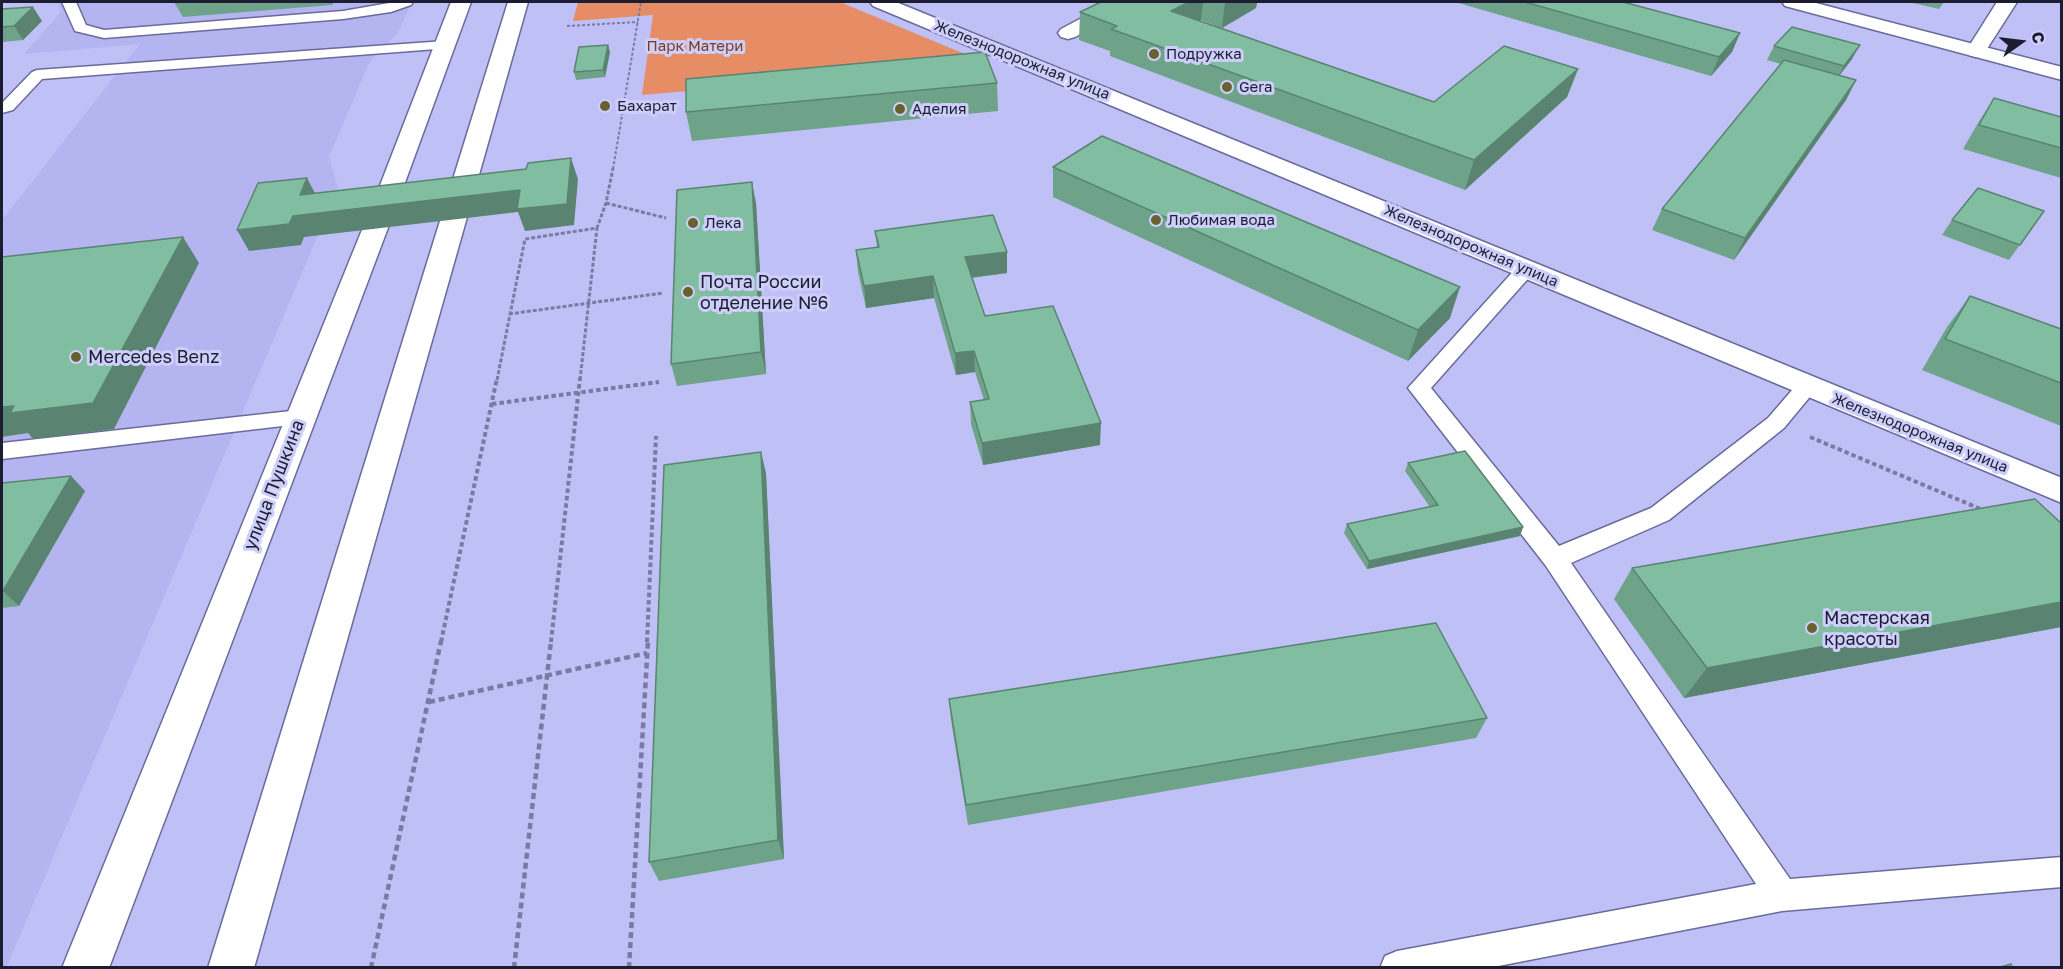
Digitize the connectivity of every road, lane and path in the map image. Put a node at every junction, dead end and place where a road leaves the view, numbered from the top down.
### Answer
1 (69, 2) edge
2 (406, 2) edge
3 (461, 2) edge
4 (518, 2) edge
5 (641, 2) edge
6 (880, 2) edge
7 (1126, 2) edge
8 (1791, 2) edge
9 (2007, 2) edge
10 (638, 22) junction
11 (567, 26) dead end
12 (1068, 33) dead end
13 (446, 45) junction
14 (1976, 51) junction
15 (2061, 74) edge
16 (2, 108) edge
17 (606, 203) junction
18 (666, 219) dead end
19 (597, 228) junction
20 (1526, 269) junction
21 (663, 293) dead end
22 (589, 303) junction
23 (509, 314) junction
24 (659, 382) dead end
25 (1807, 387) junction
26 (578, 393) junction
27 (492, 404) junction
28 (300, 418) junction
29 (1776, 423) junction
30 (656, 436) dead end
31 (2, 451) edge
32 (2061, 491) edge
33 (1985, 511) edge
34 (1555, 559) junction
35 (647, 653) junction
36 (547, 674) junction
37 (429, 702) junction
38 (2061, 872) edge
39 (1782, 895) junction
40 (85, 968) edge
41 (231, 968) edge
42 (371, 968) edge
43 (514, 968) edge
44 (629, 968) edge
45 (1397, 968) edge

1 - 2 lane
3 - 13 main road, улица Пушкина
4 - 41 main road
5 - 10 path
6 - 20 main road, Железнодорожная улица
7 - 12 main road
8 - 14 main road
9 - 14 main road
10 - 11 path
10 - 17 path
13 - 16 lane
13 - 28 main road, улица Пушкина
14 - 15 main road
17 - 18 path
17 - 19 path
19 - 22 path
19 - 23 path
20 - 25 main road, Железнодорожная улица
20 - 34 lane
21 - 22 path
22 - 23 path
22 - 26 path
23 - 27 path
24 - 26 path
25 - 29 lane
25 - 32 main road, Железнодорожная улица
26 - 27 path
26 - 36 path
27 - 37 path
28 - 31 lane
28 - 40 main road, улица Пушкина
29 - 33 path
29 - 34 lane
30 - 35 path
34 - 39 lane
35 - 36 path
35 - 44 path
36 - 37 path
36 - 43 path
37 - 42 path
38 - 39 lane
39 - 45 lane

